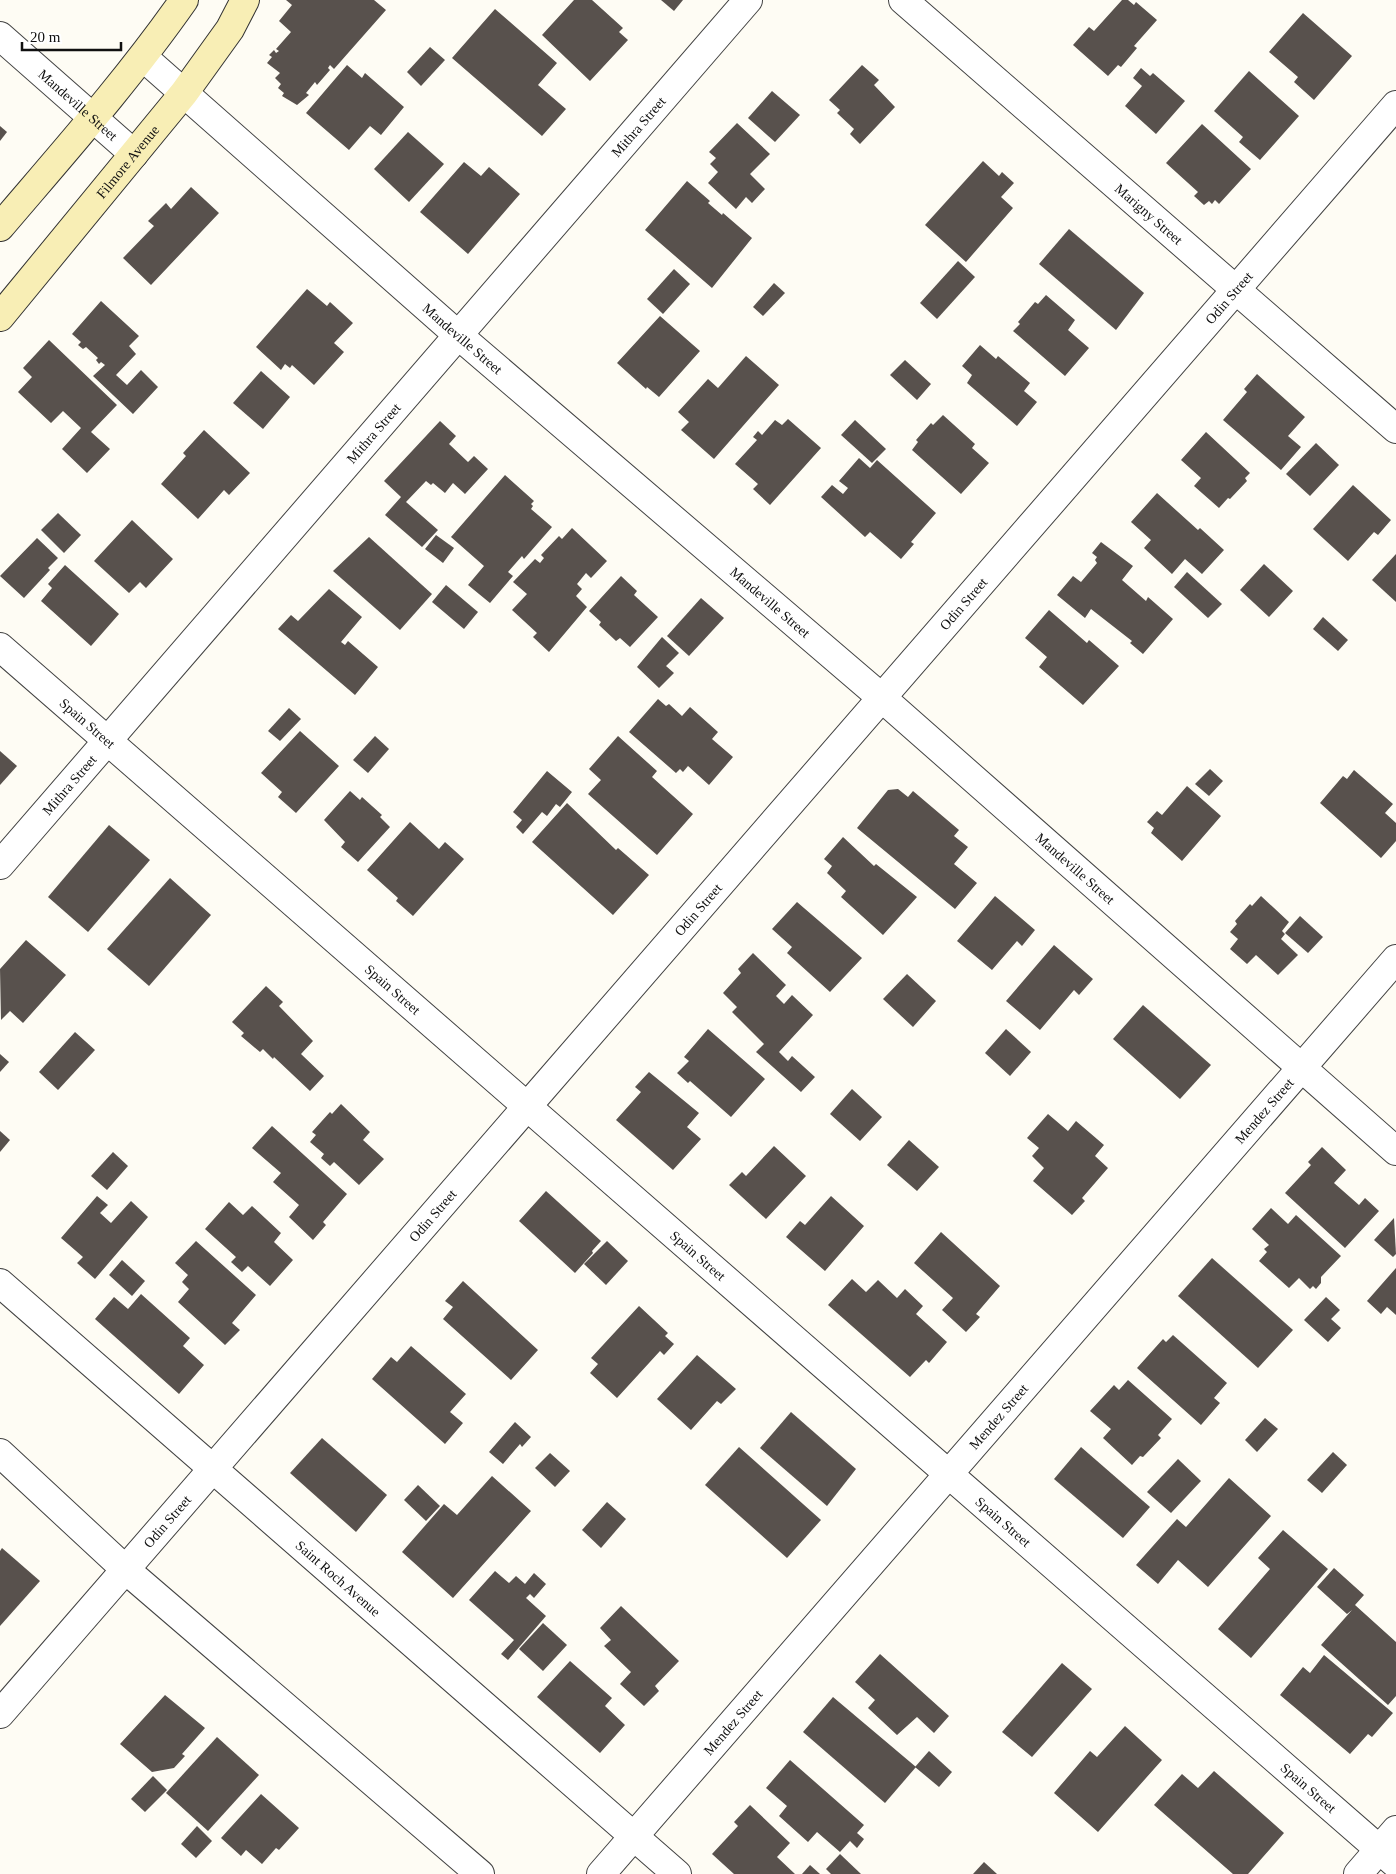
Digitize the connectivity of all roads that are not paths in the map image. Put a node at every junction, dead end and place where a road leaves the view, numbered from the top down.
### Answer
1 (184, 0) edge
2 (245, 0) edge
3 (748, 0) edge
4 (903, 0) edge
5 (0, 36) edge
6 (143, 57) junction
7 (184, 93) junction
8 (1396, 105) edge
9 (94, 117) junction
10 (134, 154) junction
11 (0, 226) edge
12 (1237, 289) junction
13 (0, 317) edge
14 (458, 335) junction
15 (1396, 429) edge
16 (0, 647) edge
17 (882, 698) junction
18 (107, 742) junction
19 (0, 865) edge
20 (1396, 958) edge
21 (1301, 1068) junction
22 (528, 1106) junction
23 (1396, 1151) edge
24 (0, 1283) edge
25 (0, 1453) edge
26 (212, 1469) junction
27 (949, 1473) junction
28 (126, 1570) junction
29 (0, 1714) edge
30 (634, 1837) junction
31 (1390, 1848) edge
32 (480, 1874) edge
33 (602, 1874) edge
34 (677, 1874) edge
35 (1358, 1874) edge

1 - 6 street
2 - 7 street, Filmore Avenue
3 - 14 street, Mithra Street
4 - 12 street, Marigny Street
5 - 9 street, Mandeville Street
6 - 7 street, Mandeville Street
6 - 9 street
7 - 10 street, Filmore Avenue
7 - 14 street, Mandeville Street
8 - 12 street, Odin Street
9 - 10 street, Mandeville Street
9 - 11 street
10 - 13 street, Filmore Avenue
12 - 15 street, Marigny Street
12 - 17 street, Odin Street
14 - 17 street, Mandeville Street
14 - 18 street, Mithra Street
16 - 18 street, Spain Street
17 - 21 street, Mandeville Street
17 - 22 street, Odin Street
18 - 19 street, Mithra Street
18 - 22 street, Spain Street
20 - 21 street, Mendez Street
21 - 23 street, Mandeville Street
21 - 27 street, Mendez Street
22 - 26 street, Odin Street
22 - 27 street, Spain Street
24 - 26 street, Saint Roch Avenue
25 - 28 street
26 - 28 street, Odin Street
26 - 30 street, Saint Roch Avenue
27 - 30 street, Mendez Street
27 - 31 street, Spain Street
28 - 29 street, Odin Street
28 - 32 street
30 - 33 street, Mendez Street
30 - 34 street, Saint Roch Avenue
31 - 35 street

